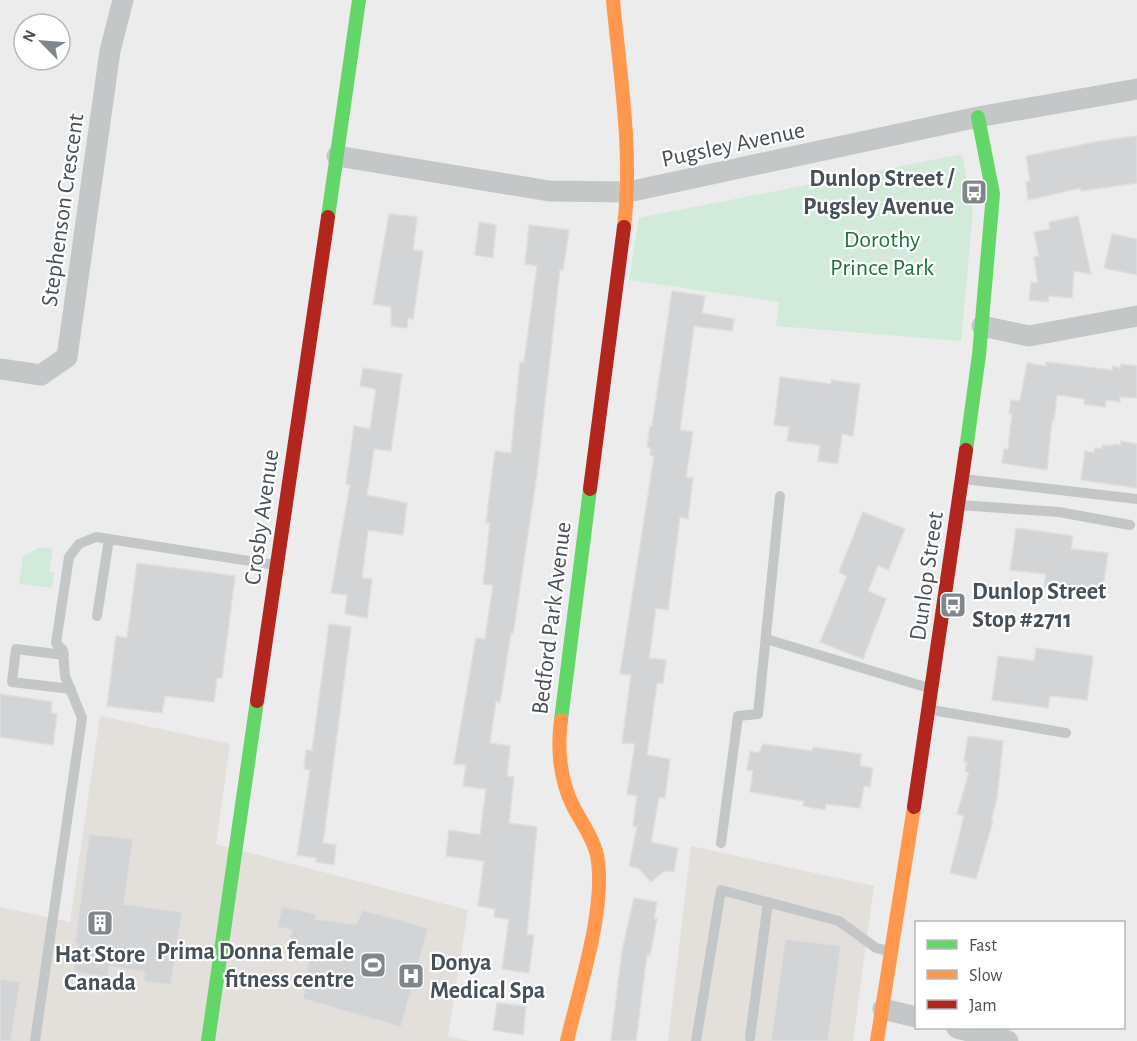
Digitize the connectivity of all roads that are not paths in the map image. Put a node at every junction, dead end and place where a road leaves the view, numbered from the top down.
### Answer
1 (123, 0) edge
2 (359, 0) edge
3 (613, 0) edge
4 (1137, 89) edge
5 (978, 117) junction
6 (337, 156) junction
7 (628, 192) junction
8 (1137, 316) edge
9 (982, 326) junction
10 (0, 369) edge
11 (962, 479) junction
12 (780, 496) dead end
13 (1137, 499) edge
14 (959, 505) junction
15 (1130, 525) dead end
16 (109, 539) junction
17 (277, 565) junction
18 (97, 616) dead end
19 (766, 639) junction
20 (64, 655) junction
21 (71, 689) junction
22 (932, 689) junction
23 (929, 710) junction
24 (1066, 733) dead end
25 (721, 843) dead end
26 (768, 902) junction
27 (892, 951) junction
28 (883, 1009) junction
29 (915, 1017) edge
30 (961, 1029) edge
31 (750, 1038) dead end
32 (35, 1041) edge
33 (208, 1041) edge
34 (567, 1041) edge
35 (696, 1041) edge
36 (878, 1041) edge
37 (1008, 1041) edge

1 - 10 street, Stephenson Crescent
2 - 6 street, Crosby Avenue
3 - 7 street, Bedford Park Avenue
4 - 5 street, Pugsley Avenue
5 - 7 street, Pugsley Avenue
5 - 9 street, Dunlop Street
6 - 7 street, Pugsley Avenue
6 - 17 street, Crosby Avenue
7 - 34 street, Bedford Park Avenue
8 - 9 street
9 - 11 street, Dunlop Street
11 - 13 lane
11 - 14 street, Dunlop Street
12 - 19 lane
14 - 15 lane
14 - 22 street, Dunlop Street
16 - 17 lane
16 - 18 lane
16 - 20 lane
17 - 33 street, Crosby Avenue
19 - 22 lane
19 - 25 lane
20 - 21 lane
20 - 21 lane
21 - 32 lane
22 - 23 street, Dunlop Street
23 - 24 lane
23 - 27 street, Dunlop Street
26 - 27 lane
26 - 31 lane
26 - 35 lane
27 - 28 street, Dunlop Street
28 - 29 street
28 - 36 street, Dunlop Street
30 - 37 street

